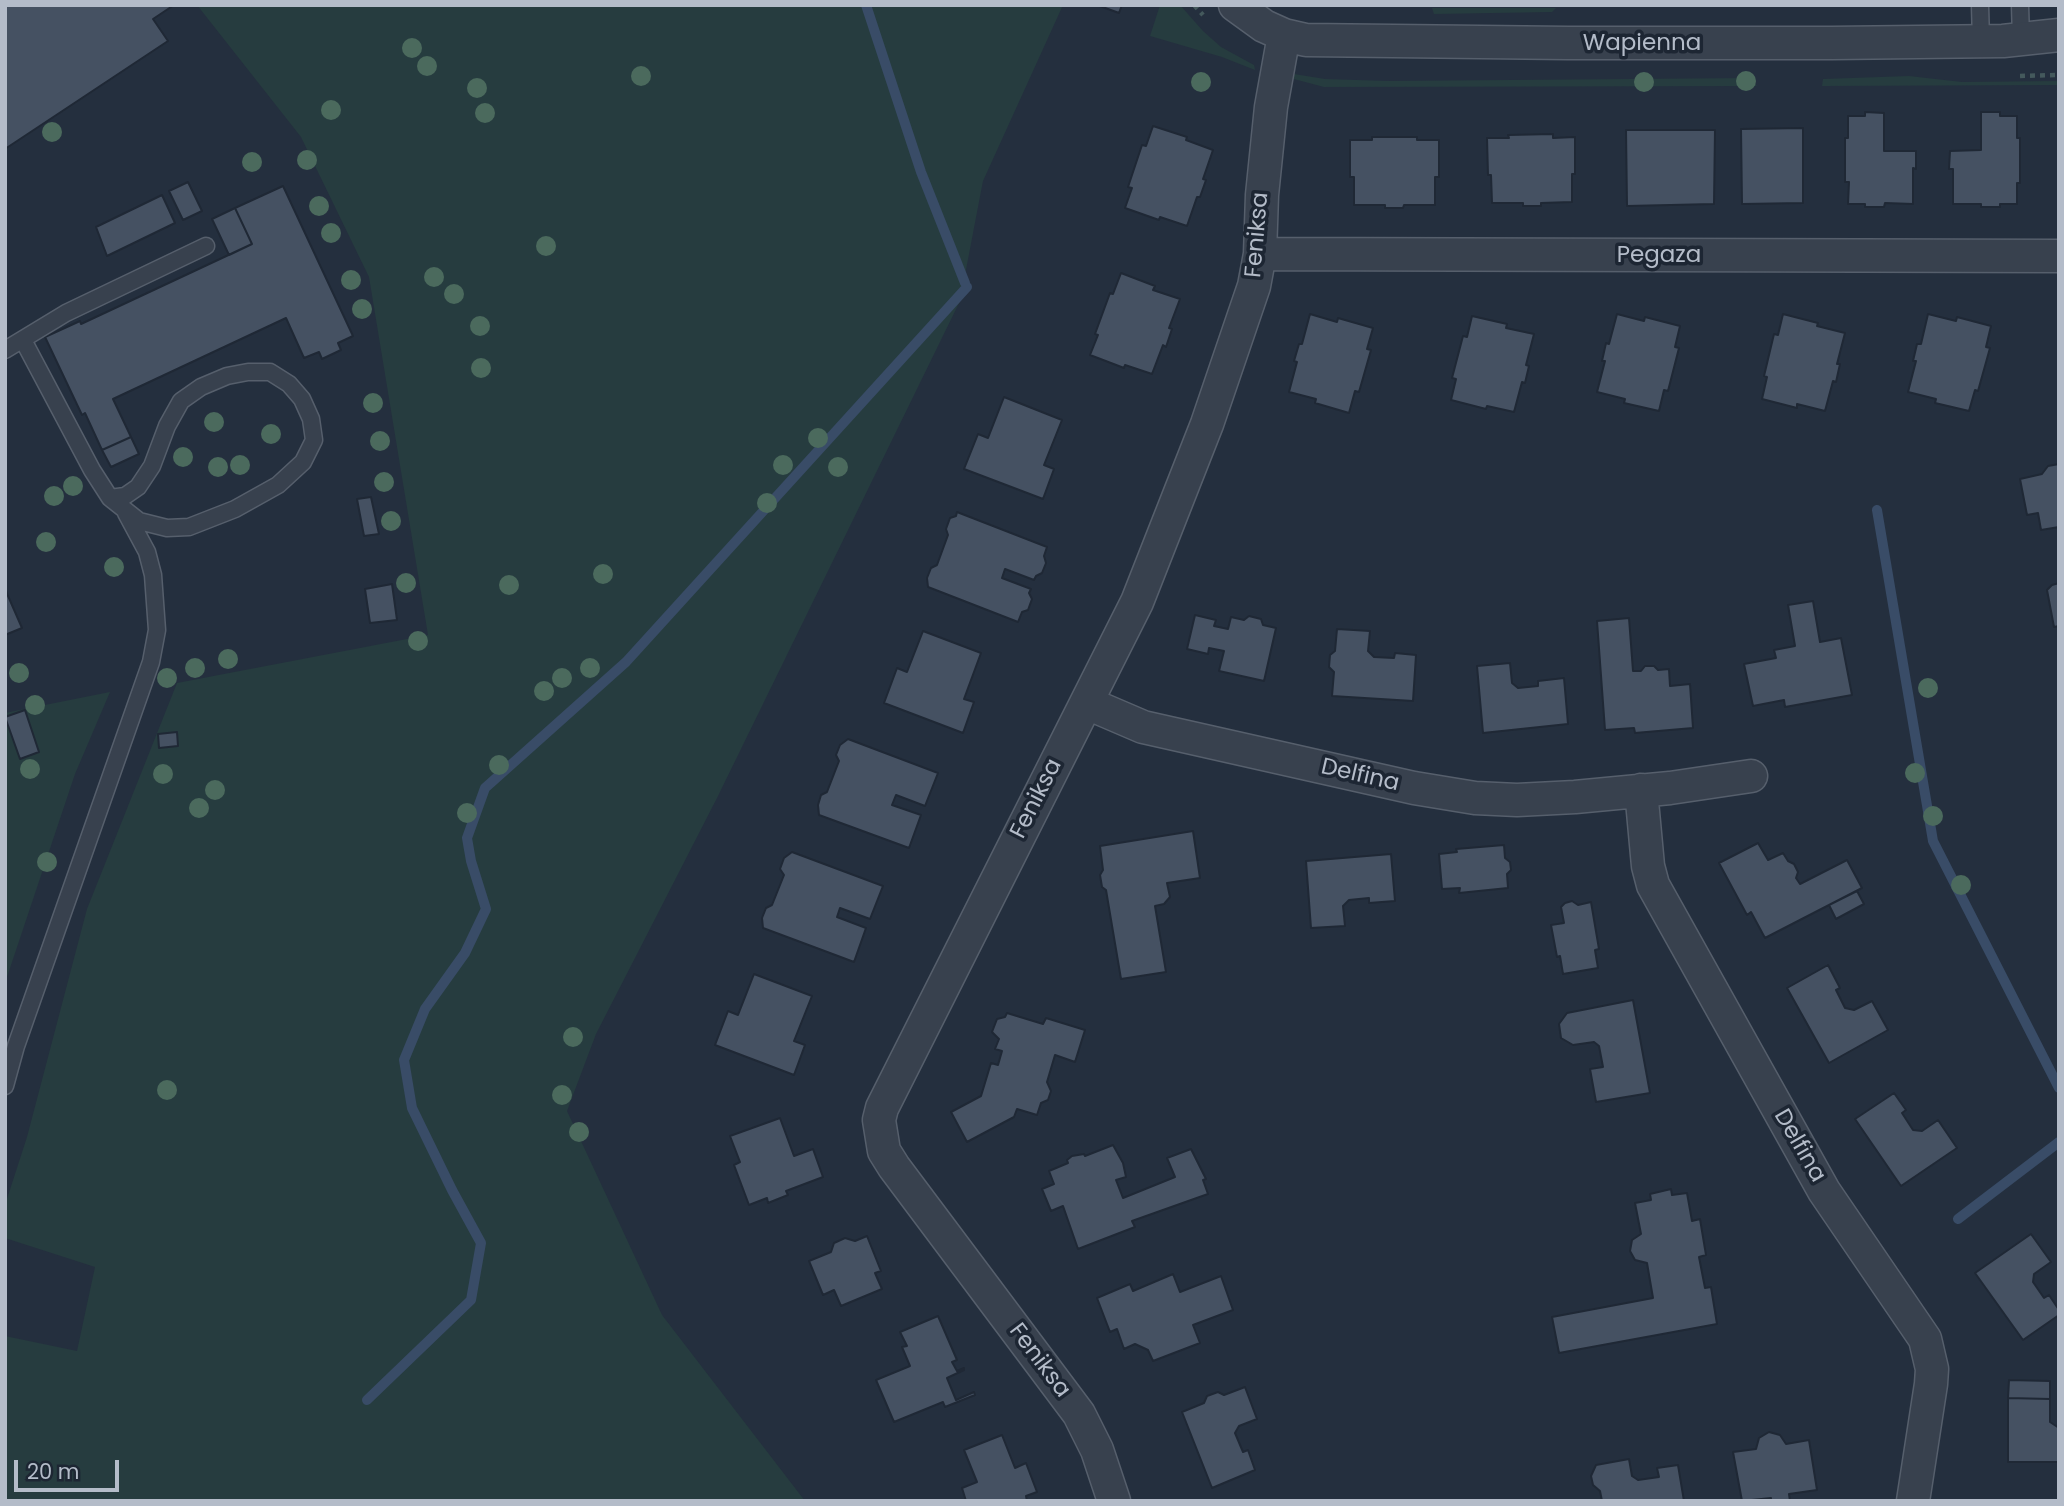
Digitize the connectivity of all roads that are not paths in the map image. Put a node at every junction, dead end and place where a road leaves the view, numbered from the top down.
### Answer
1 (1235, 5) edge
2 (1980, 5) edge
3 (2020, 5) edge
4 (1284, 35) junction
5 (2059, 35) edge
6 (2021, 39) junction
7 (1981, 41) junction
8 (206, 246) dead end
9 (1260, 254) junction
10 (2059, 256) edge
11 (23, 340) junction
12 (5, 350) edge
13 (110, 498) junction
14 (125, 511) junction
15 (1087, 703) junction
16 (1751, 776) dead end
17 (1641, 790) junction
18 (5, 1086) edge
19 (1114, 1501) edge
20 (1913, 1501) edge

1 - 4 street, Wapienna
2 - 7 lane
3 - 6 lane
4 - 7 street, Wapienna
4 - 9 street, Feniksa
5 - 6 street, Wapienna
6 - 7 street, Wapienna
8 - 11 lane
9 - 10 street, Pegaza
9 - 15 street, Feniksa
11 - 12 lane
11 - 13 lane
13 - 14 lane
13 - 14 lane
14 - 18 lane
15 - 17 street, Delfina
15 - 19 street, Feniksa
16 - 17 street, Delfina
17 - 20 street, Delfina

